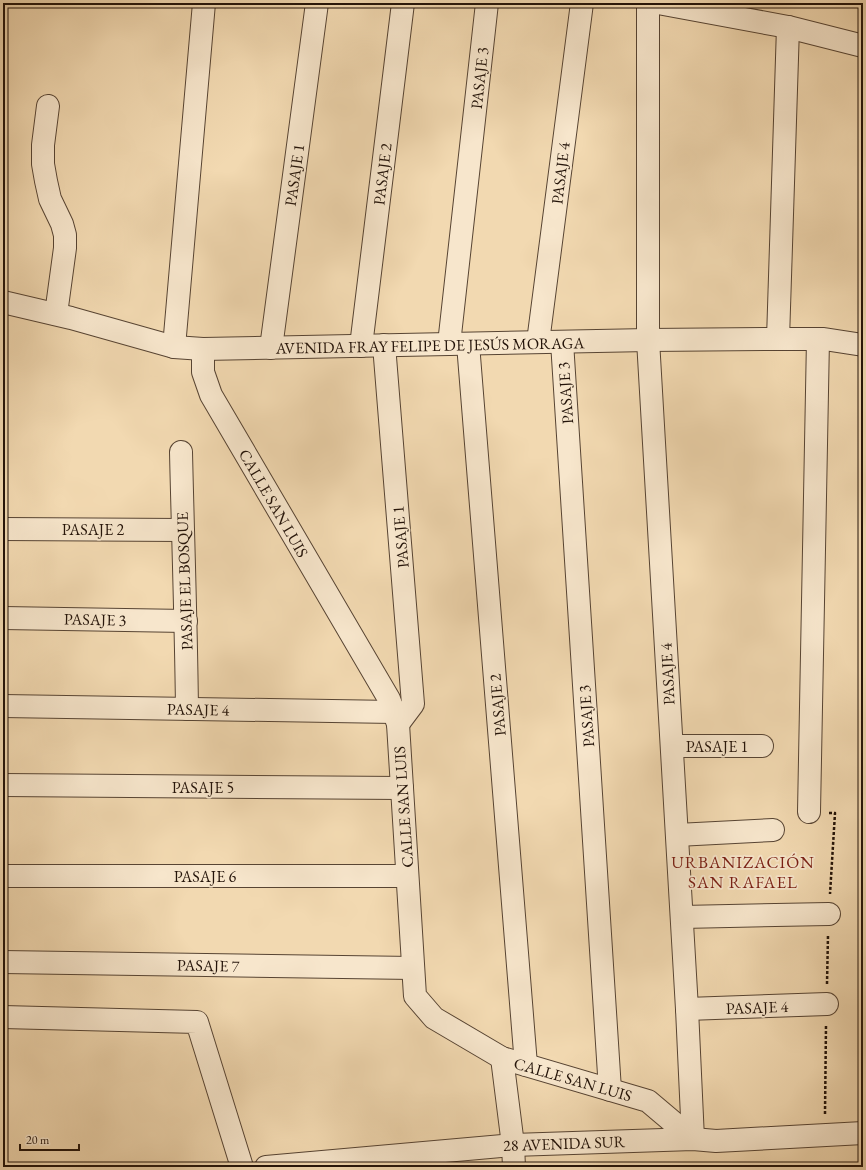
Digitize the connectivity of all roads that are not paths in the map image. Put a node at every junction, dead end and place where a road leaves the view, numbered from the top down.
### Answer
1 (204, 3) edge
2 (317, 3) edge
3 (403, 3) edge
4 (487, 3) edge
5 (582, 3) edge
6 (648, 3) edge
7 (658, 3) edge
8 (788, 27) junction
9 (863, 46) edge
10 (48, 106) dead end
11 (3, 302) edge
12 (56, 314) junction
13 (778, 339) junction
14 (818, 339) junction
15 (648, 340) junction
16 (538, 342) junction
17 (562, 342) junction
18 (459, 344) junction
19 (384, 345) junction
20 (863, 345) edge
21 (360, 346) junction
22 (174, 347) junction
23 (270, 348) junction
24 (203, 349) junction
25 (182, 452) dead end
26 (3, 529) edge
27 (182, 530) junction
28 (3, 618) edge
29 (186, 621) junction
30 (3, 706) edge
31 (187, 709) junction
32 (396, 718) junction
33 (672, 746) junction
34 (762, 746) dead end
35 (3, 785) edge
36 (402, 788) junction
37 (809, 812) road end
38 (773, 830) dead end
39 (677, 835) junction
40 (3, 876) edge
41 (407, 876) junction
42 (829, 914) road end
43 (682, 917) junction
44 (3, 962) edge
45 (413, 968) junction
46 (826, 1004) road end
47 (687, 1009) junction
48 (3, 1017) edge
49 (502, 1058) junction
50 (526, 1066) junction
51 (610, 1090) junction
52 (863, 1133) edge
53 (693, 1139) junction
54 (513, 1144) junction
55 (242, 1167) edge
56 (266, 1167) edge
57 (514, 1167) edge

1 - 22 street
2 - 23 street, PASAJE 1
3 - 21 street, PASAJE 2
4 - 18 street, PASAJE 3
5 - 16 street, PASAJE 4
6 - 15 street, PASAJE 4
7 - 8 street
8 - 9 street
8 - 13 street
10 - 12 street
11 - 12 street, AVENIDA FRAY FELIPE DE JESÚS MORAGA
12 - 22 street, AVENIDA FRAY FELIPE DE JESÚS MORAGA
13 - 14 street, AVENIDA FRAY FELIPE DE JESÚS MORAGA
13 - 15 street, AVENIDA FRAY FELIPE DE JESÚS MORAGA
14 - 20 street, AVENIDA FRAY FELIPE DE JESÚS MORAGA
14 - 37 street
15 - 17 street, AVENIDA FRAY FELIPE DE JESÚS MORAGA
15 - 33 street, PASAJE 4
16 - 17 street, AVENIDA FRAY FELIPE DE JESÚS MORAGA
16 - 18 street, AVENIDA FRAY FELIPE DE JESÚS MORAGA
17 - 51 street, PASAJE 3
18 - 19 street, AVENIDA FRAY FELIPE DE JESÚS MORAGA
18 - 50 street, PASAJE 2
19 - 21 street, AVENIDA FRAY FELIPE DE JESÚS MORAGA
19 - 32 street, PASAJE 1
21 - 23 street, AVENIDA FRAY FELIPE DE JESÚS MORAGA
22 - 24 street, AVENIDA FRAY FELIPE DE JESÚS MORAGA
23 - 24 street, AVENIDA FRAY FELIPE DE JESÚS MORAGA
24 - 32 street, CALLE SAN LUIS
25 - 27 street, PASAJE EL BOSQUE
26 - 27 street, PASAJE 2
27 - 29 street, PASAJE EL BOSQUE
28 - 29 street, PASAJE 3
29 - 31 street, PASAJE EL BOSQUE
30 - 31 street, PASAJE 4
31 - 32 street, PASAJE 4
32 - 36 street, CALLE SAN LUIS
33 - 34 street, PASAJE 1
33 - 39 street, PASAJE 4
35 - 36 street, PASAJE 5
36 - 41 street, CALLE SAN LUIS
38 - 39 street
39 - 43 street, PASAJE 4
40 - 41 street, PASAJE 6
41 - 45 street, CALLE SAN LUIS
42 - 43 street
43 - 47 street, PASAJE 4
44 - 45 street, PASAJE 7
45 - 49 street, CALLE SAN LUIS
46 - 47 street, PASAJE 4
47 - 53 street, PASAJE 4
48 - 55 street
49 - 50 street, CALLE SAN LUIS
49 - 54 street
50 - 51 street, CALLE SAN LUIS
51 - 53 street, CALLE SAN LUIS
52 - 53 street, 28 AVENIDA SUR
53 - 54 street, 28 AVENIDA SUR
54 - 56 street, 28 AVENIDA SUR
54 - 57 street

